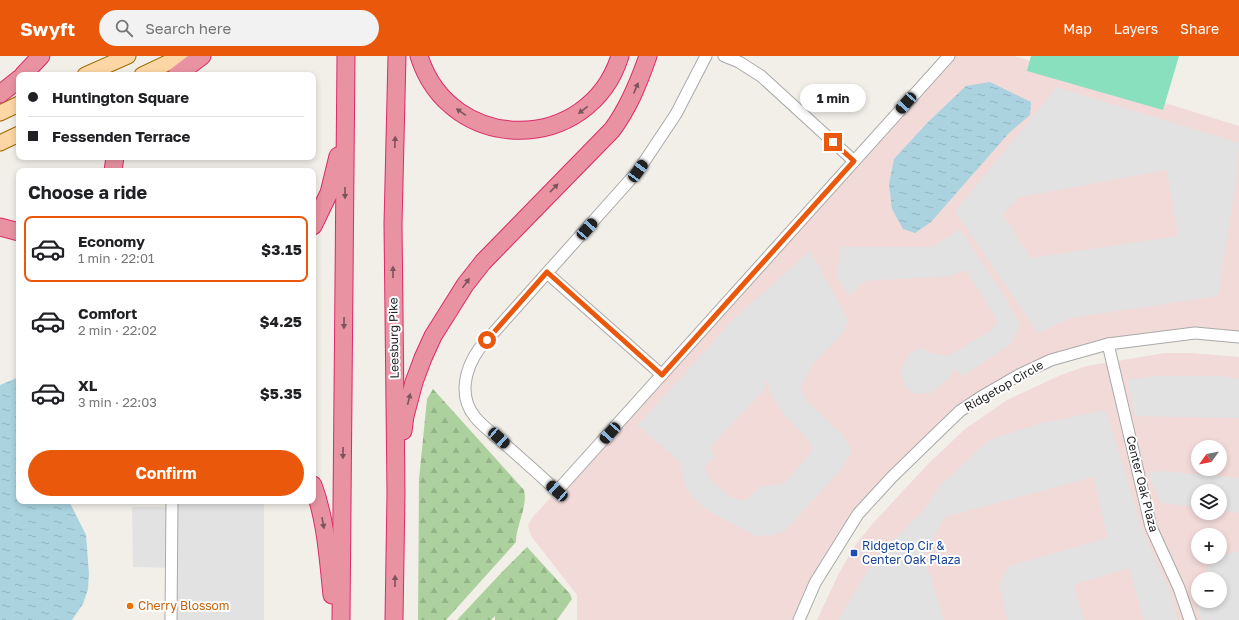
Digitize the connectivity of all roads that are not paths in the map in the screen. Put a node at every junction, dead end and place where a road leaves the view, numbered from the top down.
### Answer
1 (41, 56) edge
2 (128, 56) edge
3 (182, 56) edge
4 (202, 56) edge
5 (346, 56) edge
6 (397, 56) edge
7 (419, 56) edge
8 (620, 56) edge
9 (648, 56) edge
10 (706, 56) edge
11 (724, 56) edge
12 (949, 56) edge
13 (26, 72) edge
14 (92, 72) edge
15 (148, 72) edge
16 (181, 72) edge
17 (16, 81) edge
18 (346, 93) junction
19 (0, 94) edge
20 (16, 105) edge
21 (0, 113) edge
22 (16, 135) edge
23 (0, 143) edge
24 (854, 161) junction
25 (316, 220) edge
26 (0, 226) edge
27 (16, 231) edge
28 (547, 272) junction
29 (1239, 337) edge
30 (1108, 344) junction
31 (662, 375) junction
32 (396, 493) junction
33 (316, 496) edge
34 (172, 504) edge
35 (171, 620) edge
36 (334, 620) edge
37 (341, 620) edge
38 (394, 620) edge
39 (799, 620) edge
40 (1190, 620) edge

1 - 13 highway
2 - 14 main road
3 - 15 main road
4 - 16 highway
5 - 18 highway
32 -> 6 highway, Leesburg Pike
8 -> 7 highway
32 -> 9 highway
10 - 28 street
11 - 24 street
12 - 24 street
17 - 19 highway
18 - 25 highway
18 -> 37 highway
20 - 21 main road
22 - 23 main road
24 - 31 street
26 - 27 highway
28 - 31 street
28 - 31 street
29 - 30 street, Ridgetop Circle
30 - 39 street, Ridgetop Circle
30 - 40 street, Center Oak Plaza
38 -> 32 highway, Leesburg Pike
33 -> 36 highway
34 - 35 street

